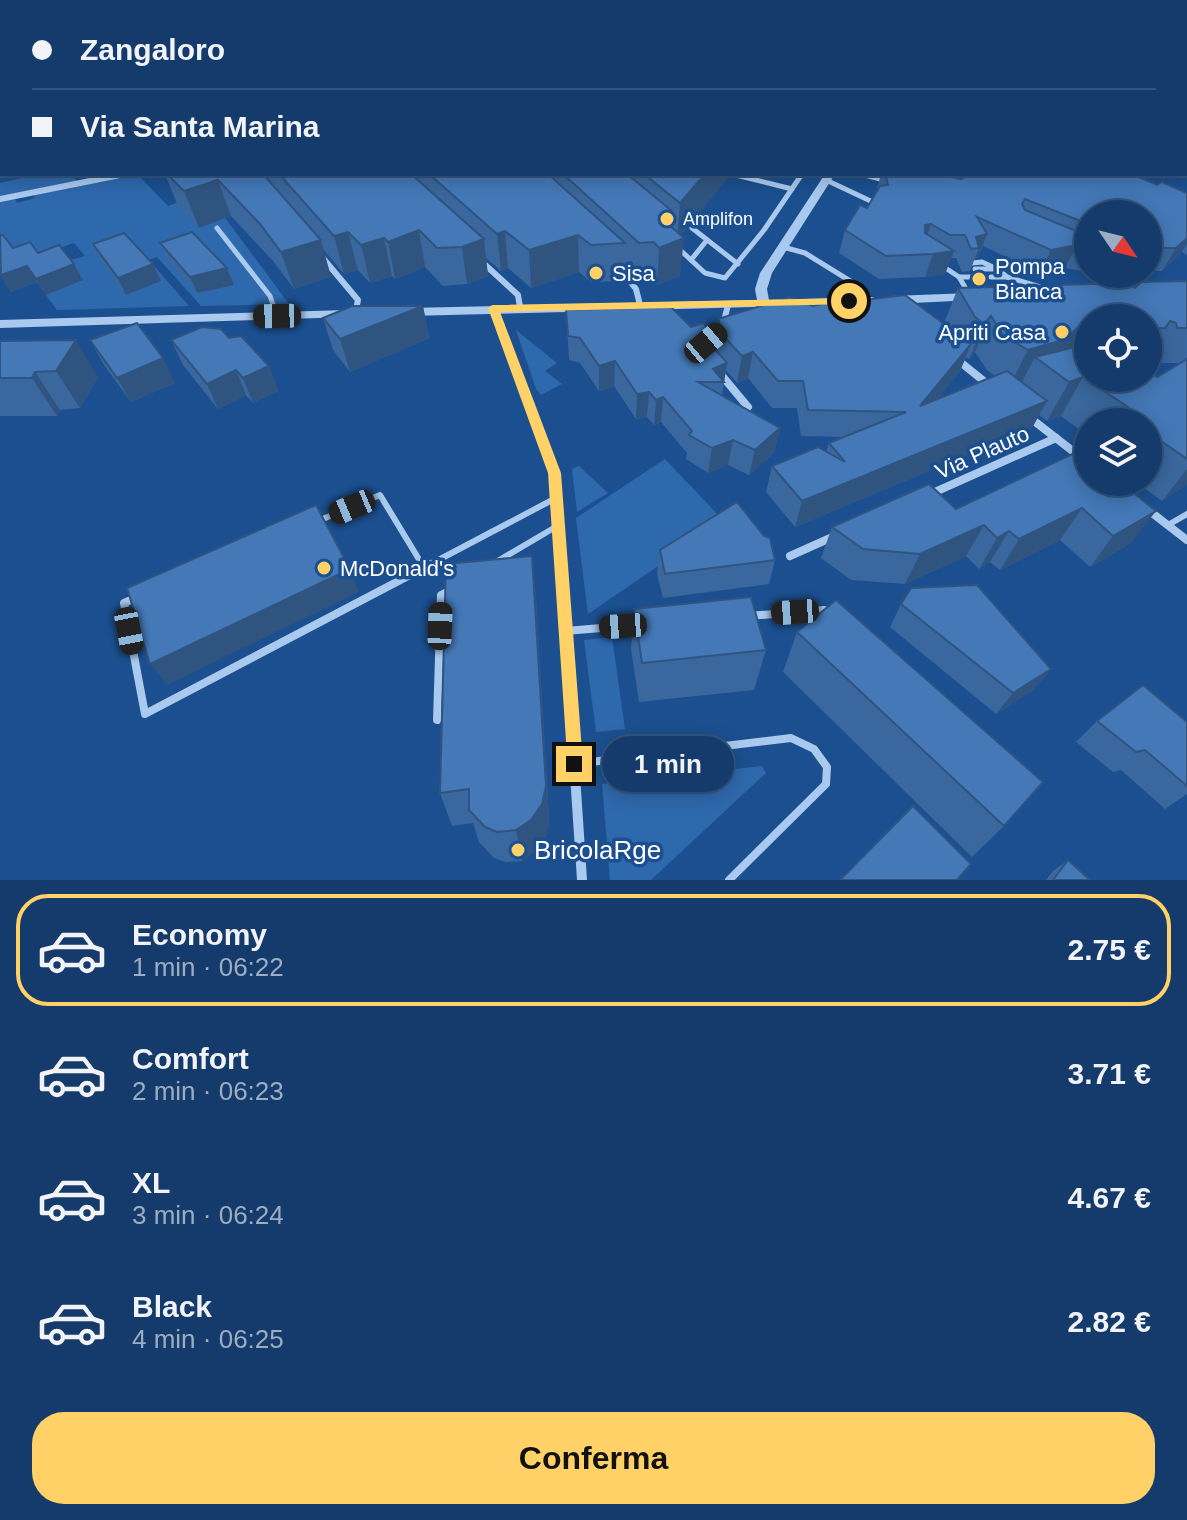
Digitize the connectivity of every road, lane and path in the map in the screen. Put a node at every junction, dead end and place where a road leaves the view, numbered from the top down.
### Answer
1 (115, 176) edge
2 (740, 176) edge
3 (801, 176) edge
4 (870, 176) edge
5 (828, 177) edge
6 (892, 181) edge
7 (792, 189) junction
8 (0, 199) edge
9 (877, 204) edge
10 (217, 228) dead end
11 (692, 228) dead end
12 (707, 240) junction
13 (670, 242) edge
14 (783, 247) junction
15 (319, 254) edge
16 (473, 254) edge
17 (607, 255) edge
18 (691, 260) junction
19 (738, 264) junction
20 (956, 266) edge
21 (973, 266) edge
22 (959, 277) junction
23 (971, 277) dead end
24 (991, 277) dead end
25 (1007, 277) junction
26 (860, 287) dead end
27 (1156, 289) edge
28 (1121, 290) edge
29 (1052, 291) joint
30 (1014, 295) edge
31 (985, 296) edge
32 (970, 297) junction
33 (764, 304) junction
34 (640, 305) junction
35 (728, 305) junction
36 (520, 307) junction
37 (493, 308) junction
38 (401, 312) edge
39 (370, 313) edge
40 (354, 314) junction
41 (277, 316) junction
42 (0, 324) edge
43 (952, 355) edge
44 (1000, 394) edge
45 (748, 407) edge
46 (1022, 412) edge
47 (1056, 438) junction
48 (1074, 452) edge
49 (556, 498) junction
50 (1134, 499) edge
51 (916, 500) edge
52 (1187, 514) edge
53 (309, 525) edge
54 (559, 525) junction
55 (1168, 525) junction
56 (846, 531) edge
57 (1187, 540) edge
58 (790, 556) dead end
59 (424, 567) junction
60 (487, 568) edge
61 (464, 582) edge
62 (153, 591) edge
63 (824, 610) edge
64 (732, 617) edge
65 (641, 625) edge
66 (565, 631) junction
67 (437, 720) dead end
68 (574, 764) junction
69 (582, 880) edge
70 (729, 880) edge

1 - 8 street
2 - 7 lane
3 - 7 lane
4 - 6 lane
5 - 9 lane
5 - 14 street
7 - 19 lane
10 - 41 lane
11 - 12 lane
12 - 18 lane
12 - 19 lane
13 - 18 lane
14 - 26 lane
14 - 33 street
15 - 40 street
16 - 36 street
17 - 34 street
18 - 19 lane
20 - 22 lane
21 - 25 lane
22 - 23 lane
22 - 32 lane
24 - 25 lane
25 - 29 lane
27 - 28 street
29 - 30 street
31 - 32 street
32 - 33 street
33 - 35 street
34 - 35 street
34 - 36 street
35 - 45 street
36 - 37 street
37 - 38 street
37 - 49 street
39 - 40 street
40 - 41 street
41 - 42 street
43 - 44 street
46 - 47 street
47 - 48 street
47 - 51 street, Via Plauto
49 - 54 street
49 - 59 lane
50 - 55 street
52 - 55 lane
53 - 59 lane
54 - 60 lane
54 - 66 street
55 - 57 street
56 - 58 street
59 - 62 lane
61 - 67 lane
63 - 64 lane
65 - 66 lane
66 - 68 street
68 - 69 street
68 - 70 lane

